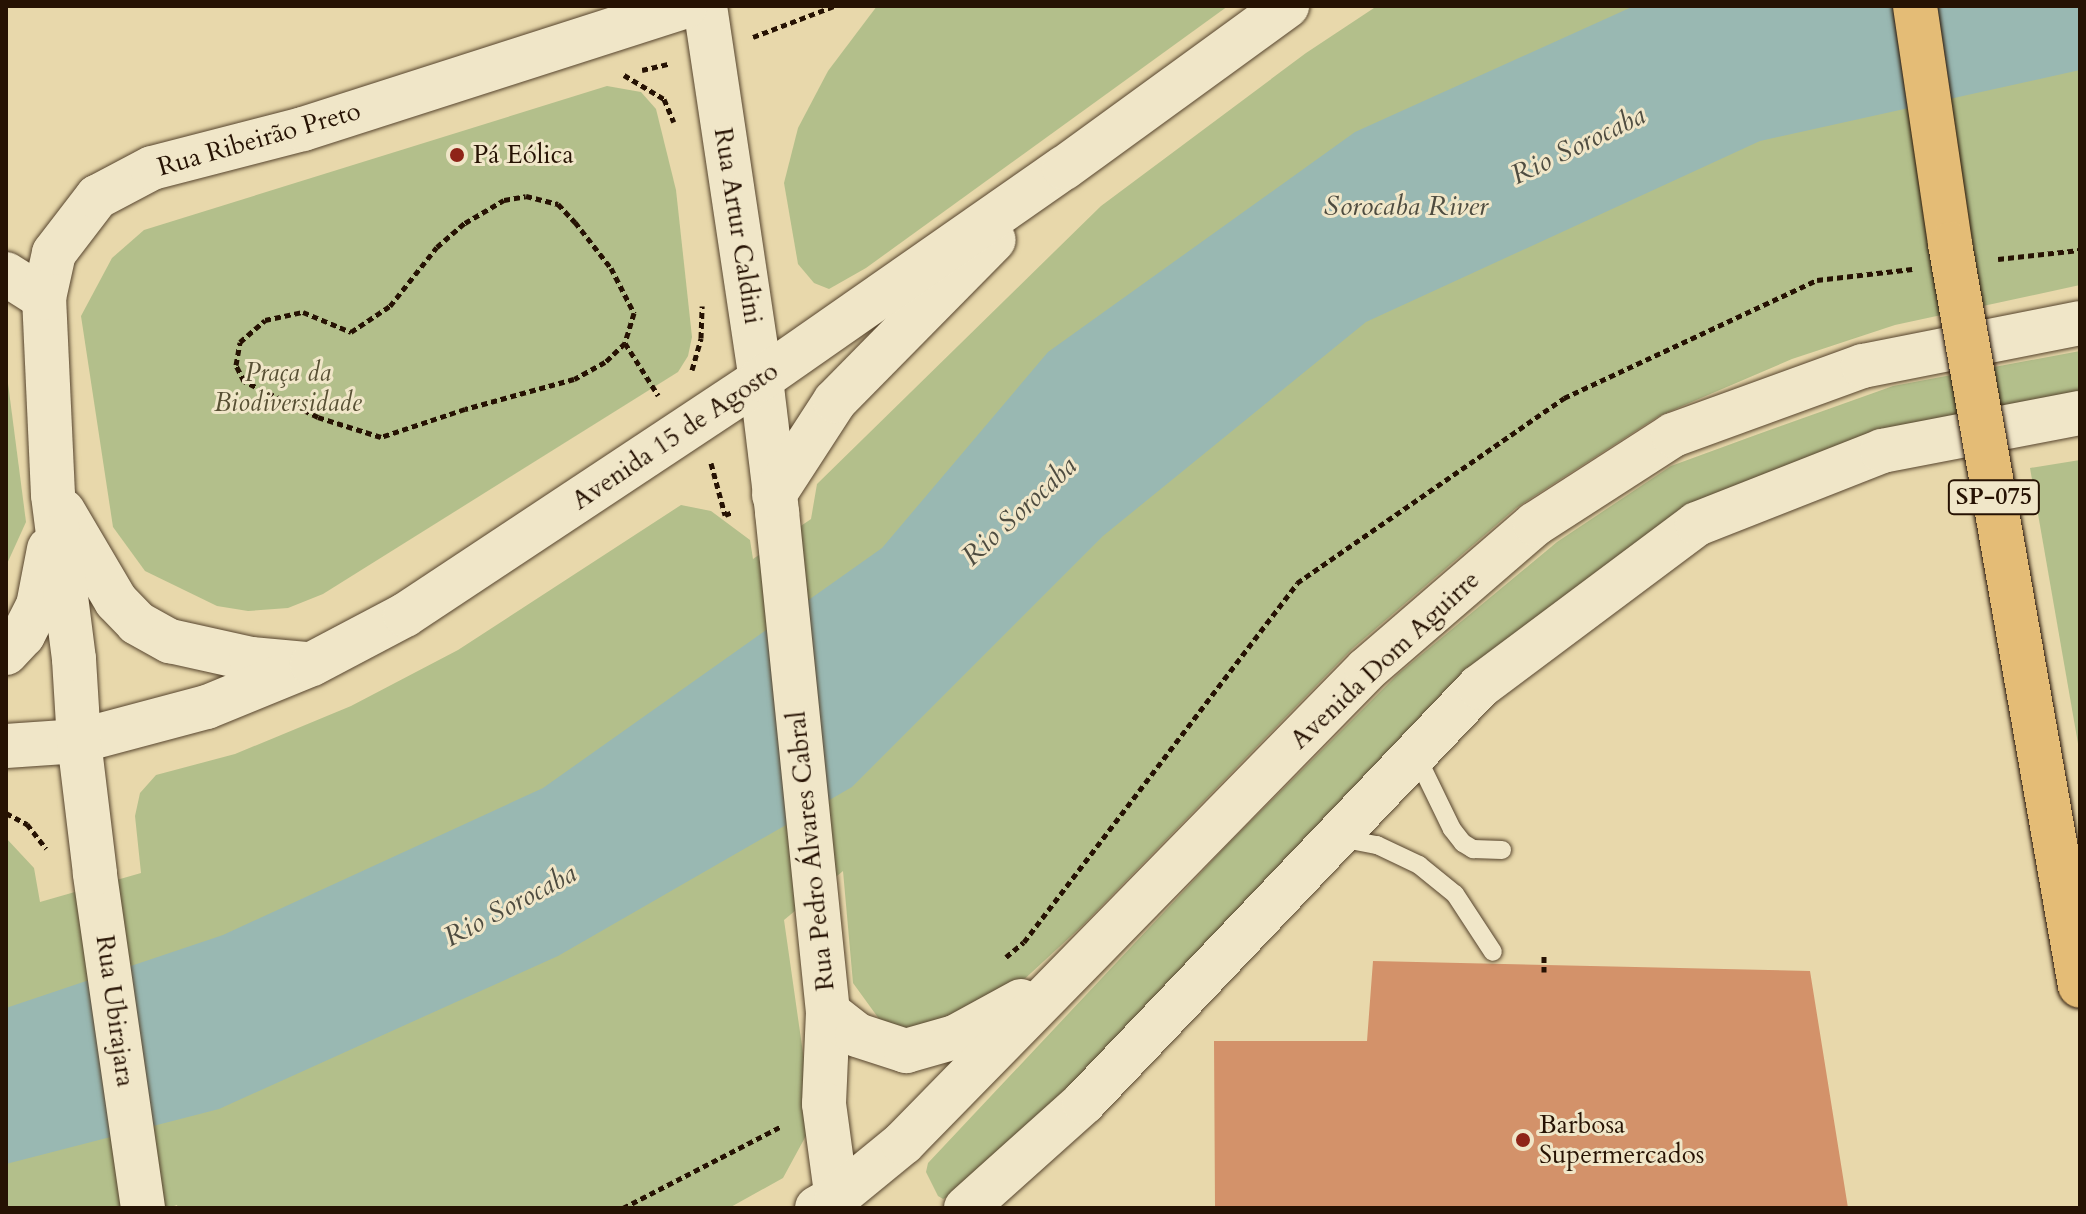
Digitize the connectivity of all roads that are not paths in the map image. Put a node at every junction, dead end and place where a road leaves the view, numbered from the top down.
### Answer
1 (685, 6) edge
2 (705, 6) edge
3 (1287, 6) edge
4 (1915, 6) edge
5 (1064, 168) junction
6 (6, 274) edge
7 (44, 298) junction
8 (2080, 323) edge
9 (761, 379) junction
10 (2080, 413) edge
11 (53, 495) junction
12 (775, 504) junction
13 (6, 653) edge
14 (312, 664) junction
15 (79, 741) junction
16 (6, 746) edge
17 (1414, 752) junction
18 (1337, 837) junction
19 (1502, 850) dead end
20 (1493, 952) dead end
21 (1080, 963) junction
22 (2080, 986) edge
23 (826, 995) junction
24 (831, 1204) edge
25 (143, 1208) edge
26 (966, 1208) edge

1 - 7 main road, Rua Ribeirão Preto
2 - 9 main road, Rua Artur Caldini
3 - 5 main road, Avenida 15 de Agosto
4 - 22 highway, SP-075, bridge
5 - 9 main road, Avenida 15 de Agosto
5 - 12 main road
6 - 7 main road
7 - 11 main road, Rua Ribeirão Preto
8 - 21 main road, Avenida Dom Aguirre
9 - 12 main road, Rua Artur Caldini
9 - 14 main road, Avenida 15 de Agosto
10 - 17 main road
11 - 13 main road
11 - 14 main road
11 - 15 main road, Rua Ribeirão Preto
12 - 23 main road, Rua Pedro Álvares Cabral
14 - 15 main road, Avenida 15 de Agosto
15 - 16 main road, Avenida 15 de Agosto
15 - 25 main road, Rua Ubirajara
17 - 18 main road
17 - 19 lane
18 - 20 lane
18 - 26 main road
21 - 23 main road
21 - 24 main road, Avenida Dom Aguirre
23 - 24 main road, Rua Pedro Álvares Cabral

